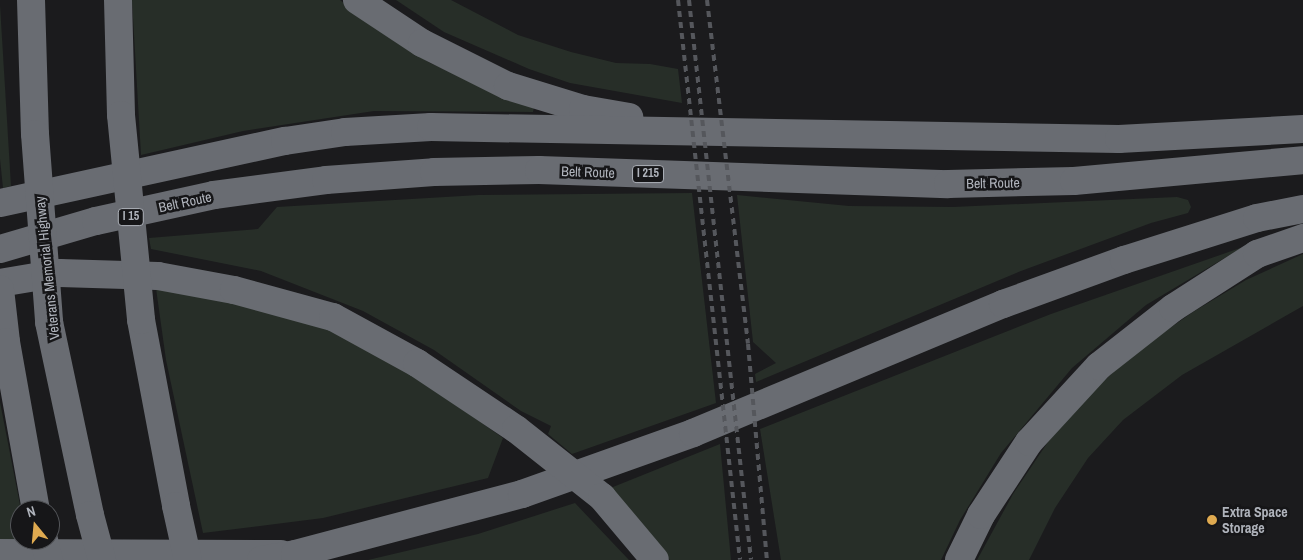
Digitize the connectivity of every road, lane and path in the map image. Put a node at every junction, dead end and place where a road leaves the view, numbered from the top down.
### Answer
1 (31, 0) edge
2 (118, 0) edge
3 (356, 0) edge
4 (1303, 129) edge
5 (832, 134) junction
6 (1303, 160) edge
7 (0, 203) edge
8 (1303, 209) edge
9 (1303, 238) edge
10 (0, 250) edge
11 (0, 283) edge
12 (0, 289) edge
13 (34, 500) edge
14 (0, 553) edge
15 (295, 554) junction
16 (102, 560) edge
17 (188, 560) edge
18 (261, 560) edge
19 (655, 560) edge
20 (959, 560) edge

1 - 16 highway, Veterans Memorial Highway, bridge
2 - 17 highway, I 15, bridge
3 - 5 highway
4 - 5 highway
5 - 7 highway
6 - 10 highway, Belt Route / I 215
8 - 15 highway
9 - 20 highway
11 - 19 highway, bridge
12 - 13 highway
14 - 15 highway
15 - 18 highway

